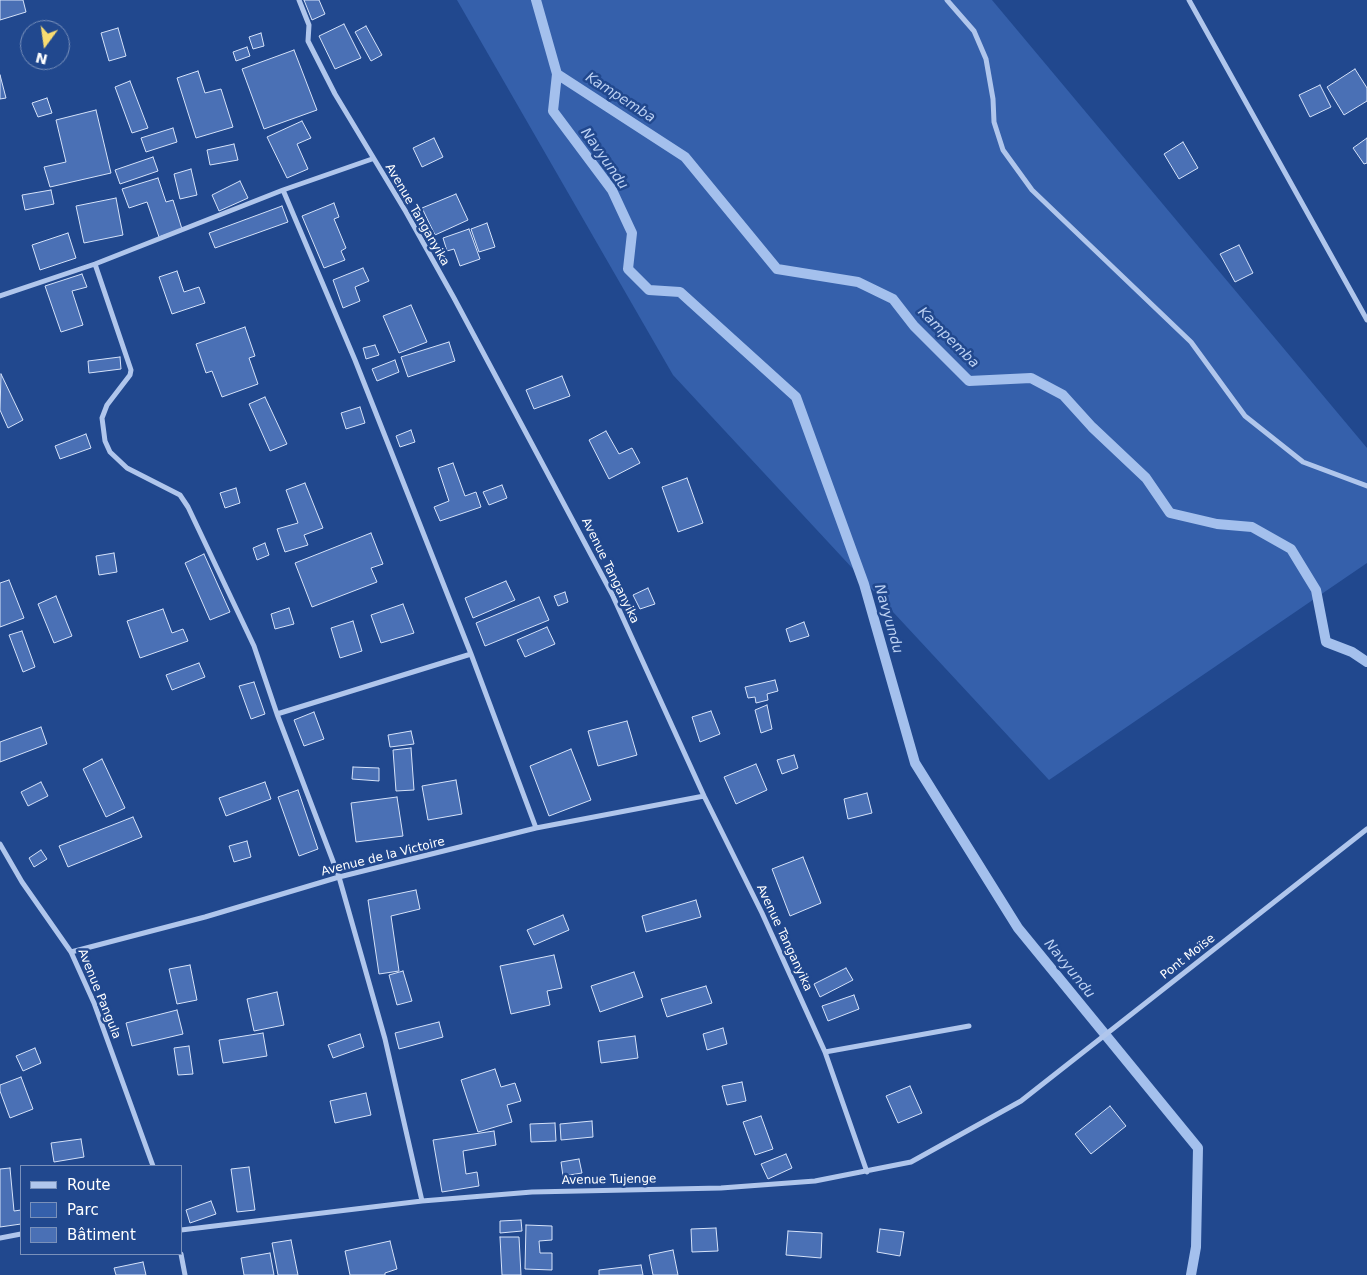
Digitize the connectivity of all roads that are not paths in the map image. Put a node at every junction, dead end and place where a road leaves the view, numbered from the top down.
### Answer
1 (298, 0) edge
2 (947, 0) edge
3 (1190, 0) edge
4 (372, 159) junction
5 (282, 190) junction
6 (94, 264) junction
7 (0, 296) edge
8 (1367, 320) edge
9 (1367, 486) edge
10 (471, 654) junction
11 (277, 714) junction
12 (704, 796) junction
13 (536, 828) junction
14 (1367, 829) edge
15 (0, 844) edge
16 (340, 877) junction
17 (71, 952) junction
18 (968, 1026) dead end
19 (824, 1052) junction
20 (1021, 1101) joint
21 (153, 1165) edge
22 (867, 1172) junction
23 (422, 1200) junction
24 (182, 1230) edge
25 (20, 1234) edge
26 (0, 1238) edge
27 (181, 1255) edge
28 (185, 1275) edge

1 - 4 street, Avenue Tanganyika
2 - 9 street
3 - 8 street
4 - 5 street
4 - 12 street, Avenue Tanganyika
5 - 6 street
5 - 10 street
6 - 7 street
6 - 11 street
10 - 11 street
10 - 13 street
11 - 16 street
12 - 13 street, Avenue de la Victoire
12 - 19 street, Avenue Tanganyika
13 - 16 street, Avenue de la Victoire
14 - 20 street, Pont Moïse
15 - 17 street, Avenue Pangula
16 - 17 street, Avenue de la Victoire
16 - 23 street
17 - 21 street, Avenue Pangula
18 - 19 street
19 - 22 street, Avenue Tanganyika
20 - 22 street, Avenue Tujenge
22 - 23 street, Avenue Tujenge
23 - 24 street, Avenue Tujenge
25 - 26 street
27 - 28 street

